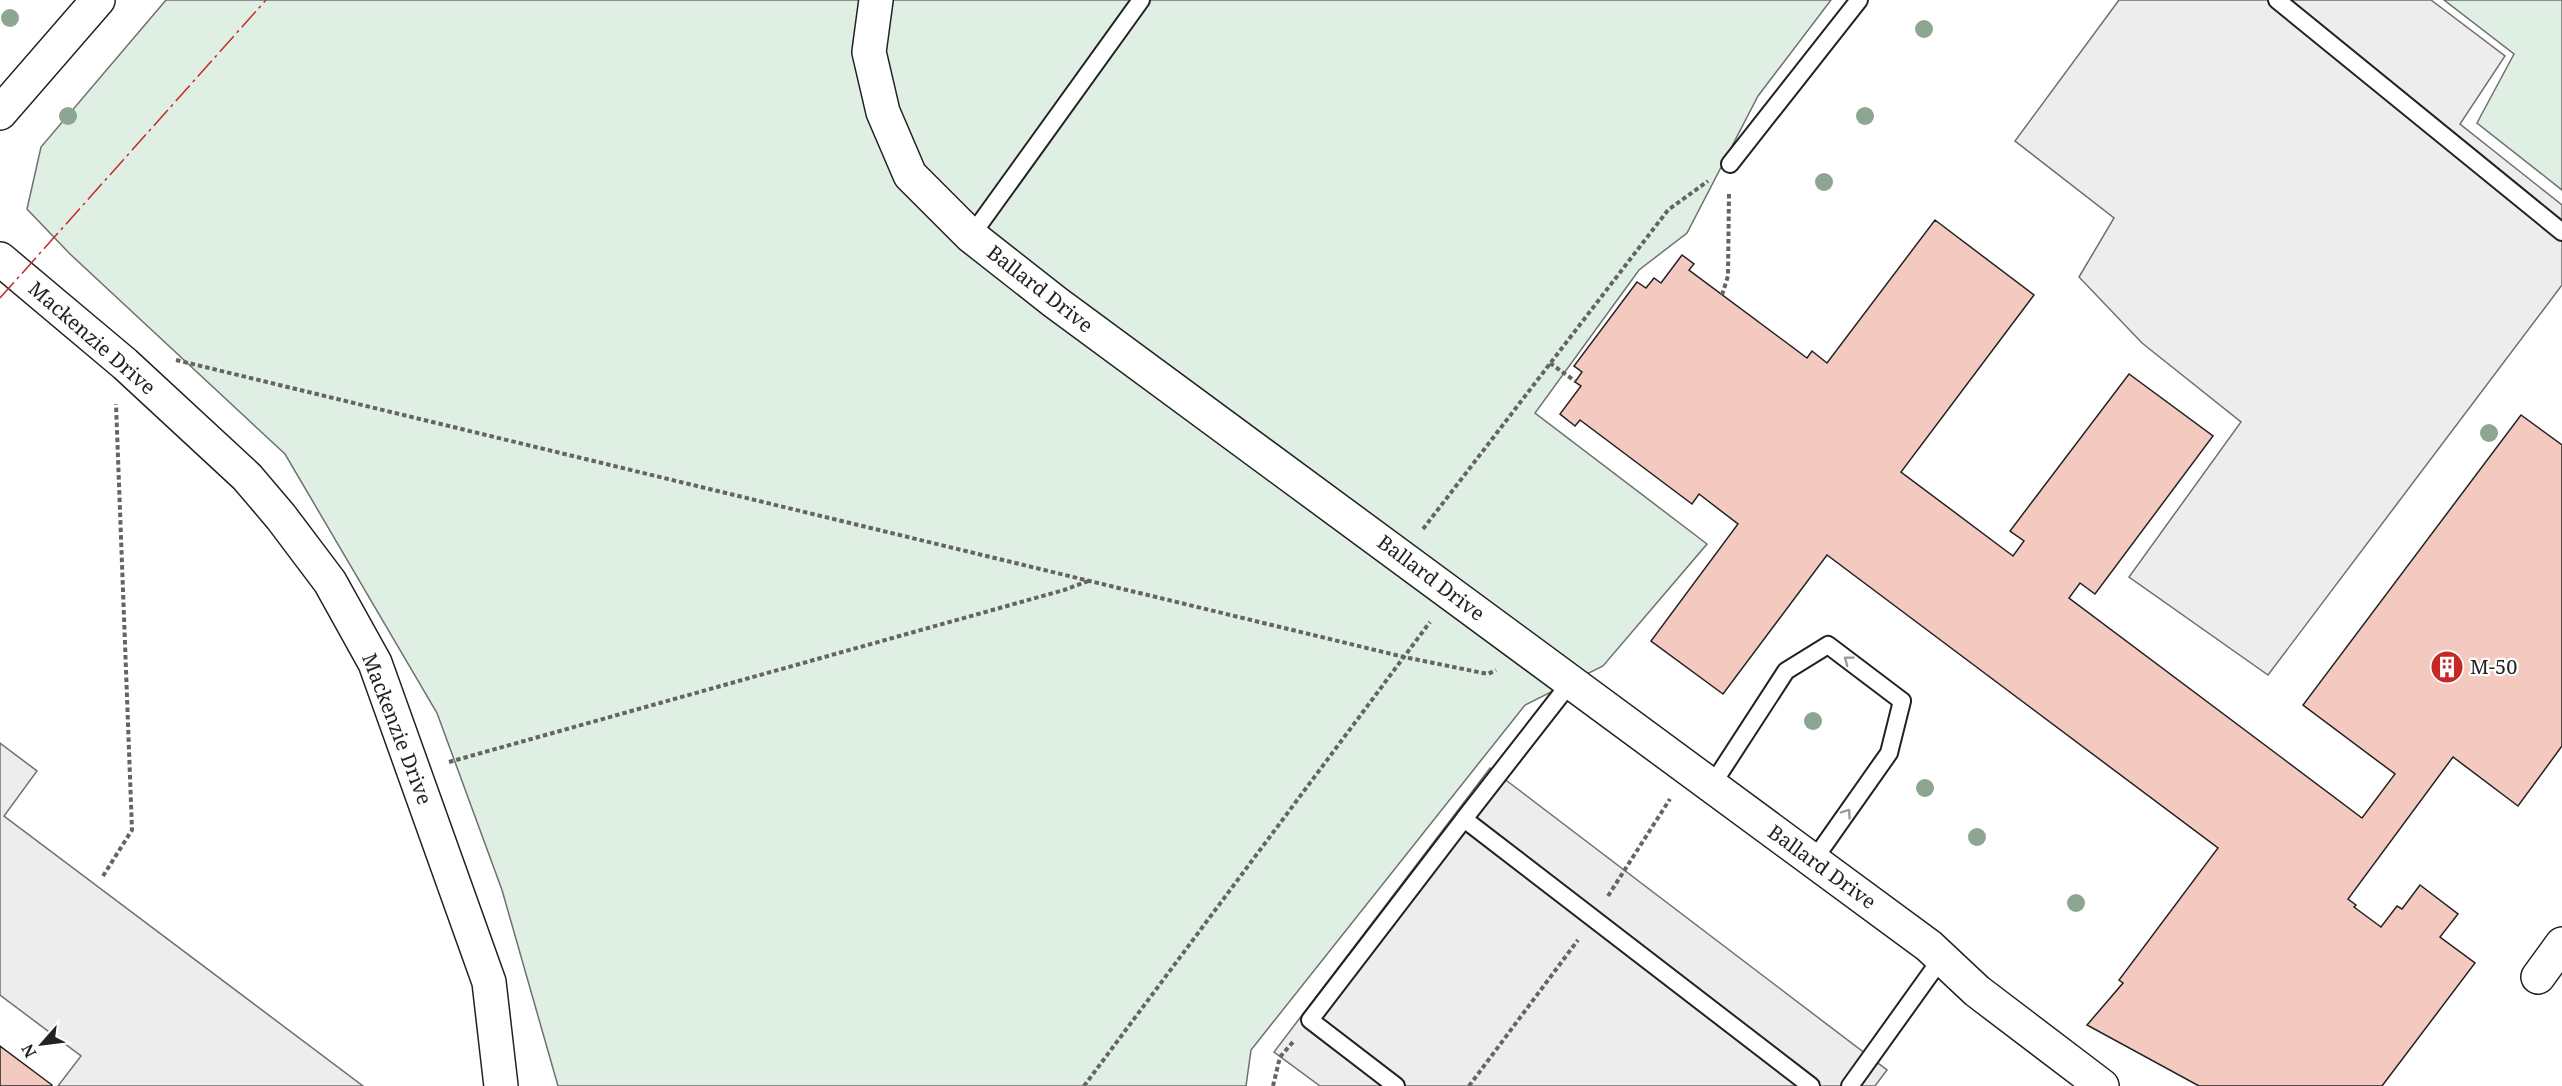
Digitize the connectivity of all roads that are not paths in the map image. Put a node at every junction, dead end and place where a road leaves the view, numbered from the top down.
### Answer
1 (98, 0) edge
2 (876, 0) edge
3 (1141, 0) edge
4 (1859, 0) edge
5 (2277, 0) edge
6 (0, 113) edge
7 (1730, 164) road end
8 (2562, 232) edge
9 (971, 236) junction
10 (0, 259) edge
11 (1570, 683) junction
12 (1712, 784) junction
13 (1464, 819) junction
14 (1813, 861) junction
15 (2562, 944) edge
16 (1941, 959) junction
17 (2538, 977) dead end
18 (501, 1086) edge
19 (1396, 1086) edge
20 (1811, 1086) edge
21 (1850, 1086) edge
22 (2102, 1086) edge

1 - 6 street
2 - 9 street, Ballard Drive
3 - 9 lane
4 - 7 lane
5 - 8 lane
9 - 11 street, Ballard Drive
10 - 18 street, Mackenzie Drive
11 - 12 street, Ballard Drive
11 - 13 lane
12 - 14 street, Ballard Drive
14 -> 12 lane
13 - 19 lane
13 - 20 lane
14 - 16 street, Ballard Drive
15 - 17 street
16 - 21 lane
16 - 22 street, Ballard Drive

